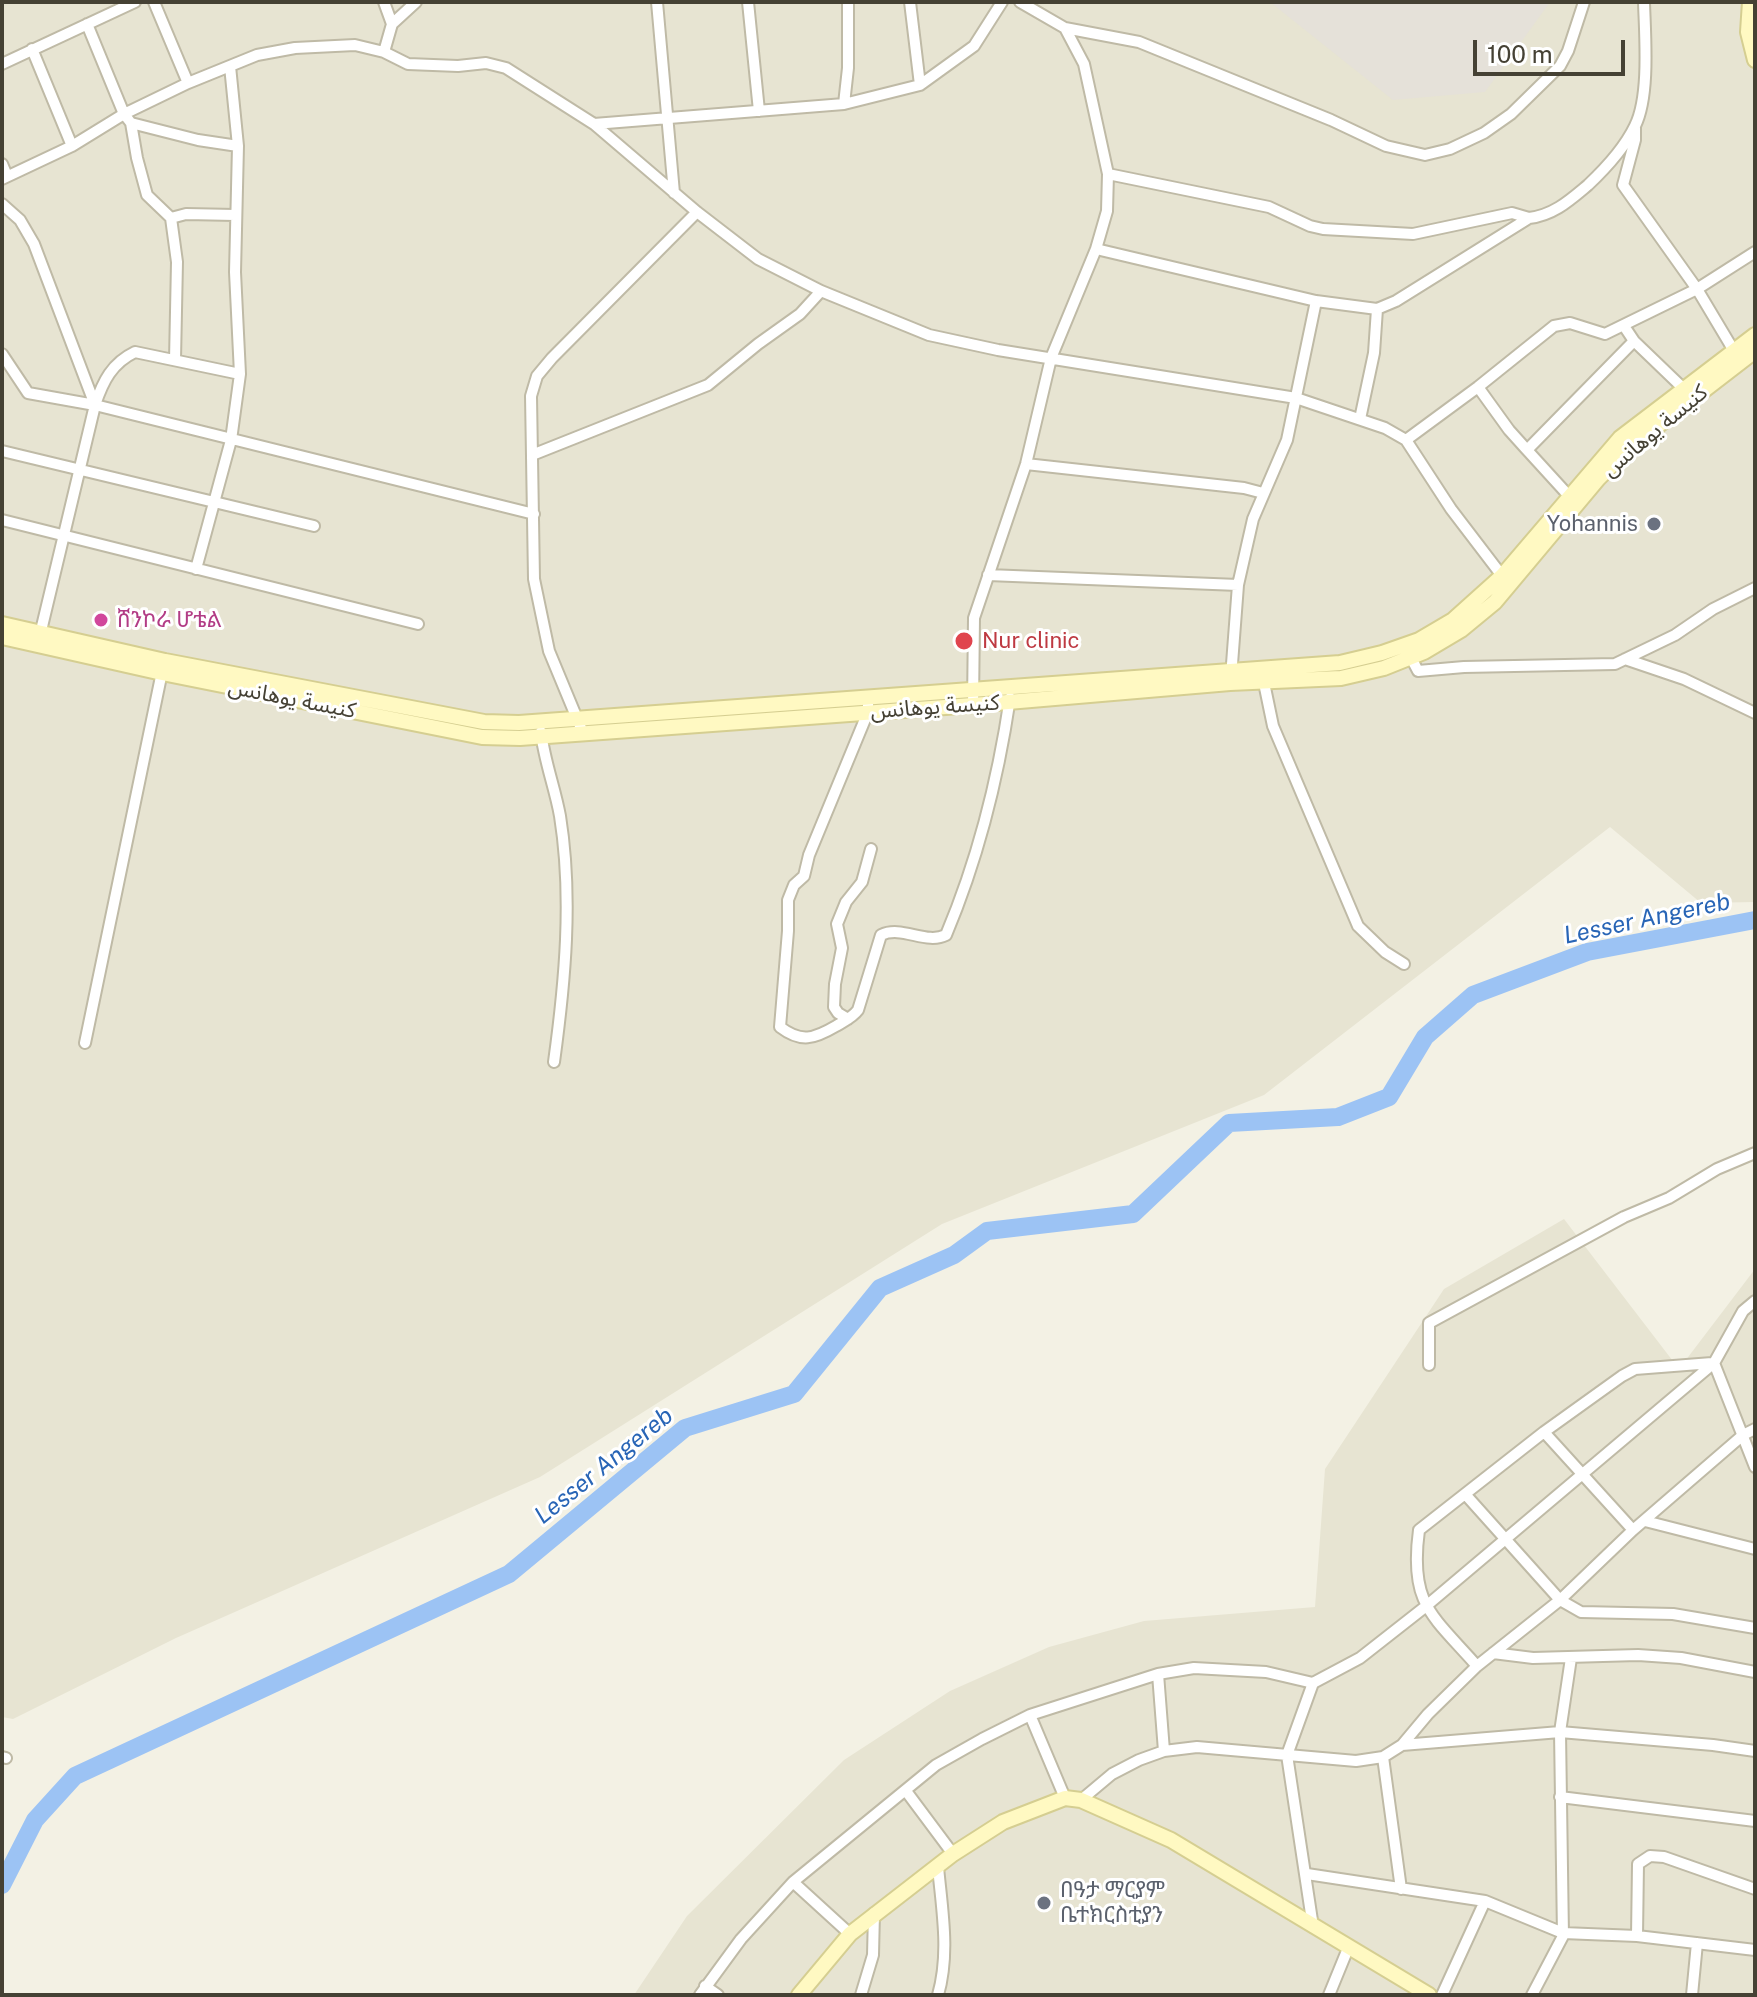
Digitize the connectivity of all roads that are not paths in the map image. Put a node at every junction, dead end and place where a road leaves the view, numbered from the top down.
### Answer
1 (135, 2) edge
2 (154, 2) edge
3 (384, 2) edge
4 (416, 2) edge
5 (657, 2) edge
6 (748, 2) edge
7 (848, 2) edge
8 (910, 2) edge
9 (1002, 2) edge
10 (1020, 2) edge
11 (1584, 2) edge
12 (1644, 2) edge
13 (1750, 2) edge
14 (87, 24) junction
15 (392, 24) junction
16 (1065, 28) junction
17 (32, 49) junction
18 (384, 52) junction
19 (1755, 60) edge
20 (2, 64) edge
21 (230, 66) junction
22 (188, 83) junction
23 (920, 85) junction
24 (844, 104) junction
25 (759, 111) junction
26 (670, 118) junction
27 (128, 119) junction
28 (594, 124) junction
29 (1635, 126) junction
30 (72, 146) junction
31 (238, 146) junction
32 (2, 164) edge
33 (1108, 174) junction
34 (4, 178) edge
35 (674, 193) junction
36 (2, 204) edge
37 (697, 212) junction
38 (235, 215) junction
39 (171, 218) junction
40 (1529, 218) junction
41 (1096, 249) junction
42 (1755, 252) edge
43 (1697, 289) junction
44 (821, 291) junction
45 (1316, 301) junction
46 (1377, 309) junction
47 (1624, 326) junction
48 (1755, 335) edge
49 (1634, 341) junction
50 (1755, 351) edge
51 (2, 354) edge
52 (1737, 355) junction
53 (1051, 358) junction
54 (175, 360) junction
55 (240, 374) junction
56 (1478, 387) junction
57 (1688, 394) junction
58 (1296, 398) junction
59 (95, 405) junction
60 (1360, 419) junction
61 (231, 440) junction
62 (1406, 440) junction
63 (1527, 450) junction
64 (2, 451) edge
65 (532, 455) junction
66 (1026, 464) junction
67 (79, 469) junction
68 (1263, 493) junction
69 (1569, 496) junction
70 (213, 502) junction
71 (534, 514) junction
72 (2, 520) edge
73 (314, 526) dead end
74 (64, 535) junction
75 (196, 569) junction
76 (988, 575) junction
77 (1506, 581) junction
78 (1238, 585) junction
79 (1755, 588) edge
80 (2, 624) edge
81 (418, 624) dead end
82 (2, 637) edge
83 (39, 639) junction
84 (1408, 651) junction
85 (1625, 659) junction
86 (163, 667) junction
87 (1263, 674) junction
88 (1231, 676) junction
89 (1012, 686) junction
90 (972, 690) junction
91 (1010, 702) junction
92 (868, 705) junction
93 (973, 705) junction
94 (1755, 713) edge
95 (579, 726) junction
96 (541, 729) junction
97 (871, 849) dead end
98 (1404, 964) dead end
99 (848, 1019) junction
100 (85, 1043) dead end
101 (554, 1062) dead end
102 (1755, 1153) edge
103 (1755, 1301) edge
104 (1714, 1363) junction
105 (1429, 1365) dead end
106 (1755, 1429) edge
107 (1544, 1432) junction
108 (1743, 1435) junction
109 (1755, 1467) edge
110 (1582, 1474) junction
111 (1465, 1494) junction
112 (1645, 1521) junction
113 (1633, 1530) junction
114 (1506, 1539) junction
115 (1755, 1549) edge
116 (1560, 1600) junction
117 (1425, 1607) junction
118 (1755, 1628) edge
119 (1493, 1653) junction
120 (1571, 1658) junction
121 (1477, 1666) junction
122 (1755, 1672) edge
123 (1158, 1674) junction
124 (1313, 1683) junction
125 (1030, 1715) junction
126 (1560, 1732) junction
127 (1402, 1745) junction
128 (1164, 1751) junction
129 (1755, 1751) edge
130 (1287, 1755) junction
131 (1383, 1757) junction
132 (906, 1791) junction
133 (1560, 1797) junction
134 (1073, 1799) junction
135 (1755, 1821) edge
136 (953, 1854) junction
137 (938, 1867) junction
138 (1307, 1874) junction
139 (793, 1882) junction
140 (1401, 1889) junction
141 (1755, 1889) edge
142 (1485, 1901) junction
143 (874, 1913) junction
144 (1313, 1927) junction
145 (1563, 1933) junction
146 (850, 1934) junction
147 (1637, 1936) junction
148 (1697, 1943) junction
149 (1349, 1946) junction
150 (1755, 1950) edge
151 (702, 1990) edge
152 (718, 1995) edge
153 (799, 1995) edge
154 (861, 1995) edge
155 (938, 1995) edge
156 (1329, 1995) edge
157 (1429, 1995) edge
158 (1442, 1995) edge
159 (1532, 1995) edge
160 (1692, 1995) edge

1 - 14 street
2 - 22 street
3 - 15 street
4 - 15 street
5 - 26 street
6 - 25 street
7 - 24 street
8 - 23 street
9 - 23 street
10 - 16 street
11 - 16 street
12 - 29 street
13 - 19 street
14 - 17 street
14 - 27 street
15 - 18 street
16 - 33 street
17 - 20 street
17 - 30 street
18 - 21 street
18 - 28 street
21 - 22 street
21 - 31 street
22 - 27 street
23 - 24 street
24 - 25 street
25 - 26 street
26 - 28 street
26 - 35 street
27 - 30 street
27 - 31 street
27 - 39 street
28 - 35 street
29 - 40 street
29 - 43 street
30 - 34 street
31 - 38 street
32 - 34 street
33 - 40 street
33 - 41 street
35 - 37 street
36 - 59 street
37 - 44 street
37 - 65 street
38 - 39 street
38 - 55 street
39 - 54 street
40 - 46 street
41 - 45 street
41 - 53 street
42 - 43 street
43 - 47 street
43 - 52 street
44 - 53 street
44 - 65 street
45 - 46 street
45 - 58 street
46 - 60 street
47 - 49 street
47 - 56 street
48 - 52 street
49 - 57 street
49 - 63 street
50 - 52 street
51 - 59 street
52 - 57 street
53 - 58 street
53 - 66 street
54 - 55 street
54 - 59 street
55 - 61 street
56 - 62 street
56 - 63 street
57 - 69 street
57 - 77 street, كنيسة يوهانس
58 - 60 street
58 - 68 street
59 - 61 street
59 - 67 street
60 - 62 street
61 - 70 street
61 - 71 street
62 - 77 street
63 - 69 street
64 - 67 street
65 - 71 street
66 - 68 street
66 - 76 street
67 - 70 street
67 - 74 street
68 - 78 street
69 - 77 street
70 - 73 street
70 - 75 street
71 - 95 street
72 - 74 street
74 - 75 street
74 - 83 street
75 - 81 street
76 - 78 street
76 - 90 street
77 - 84 street
78 - 88 street
79 - 85 street
80 - 83 street
82 - 83 street
83 - 86 street
84 - 85 street
84 - 87 street
85 - 94 street
86 - 96 street
86 - 100 street
87 - 88 street
87 - 98 street
88 - 89 street
88 - 91 street, كنيسة يوهانس
89 - 90 street
89 - 91 street
90 - 92 street
90 - 93 street
91 - 93 street, كنيسة يوهانس
91 - 99 street
92 - 93 street, كنيسة يوهانس
92 - 95 street
92 - 99 street
95 - 96 street
96 - 101 street
97 - 99 street
102 - 105 street
103 - 104 street
104 - 107 street
104 - 108 street
104 - 110 street
106 - 108 street
107 - 110 street
107 - 111 street
108 - 109 street
108 - 112 street
110 - 113 street
110 - 114 street
111 - 114 street
111 - 117 street
112 - 113 street
112 - 115 street
113 - 116 street
114 - 116 street
114 - 117 street
116 - 118 street
116 - 119 street
117 - 121 street
117 - 124 street
119 - 120 street
119 - 121 street
120 - 122 street
120 - 126 street
121 - 127 street
123 - 124 street
123 - 125 street
123 - 128 street
124 - 130 street
125 - 132 street
125 - 134 street
126 - 127 street
126 - 129 street
126 - 133 street
127 - 131 street
128 - 130 street
128 - 134 street
130 - 131 street
130 - 138 street
131 - 140 street
132 - 136 street
132 - 139 street
133 - 135 street
133 - 145 street
134 - 136 street
134 - 144 street
136 - 137 street
137 - 143 street
137 - 155 street
138 - 140 street
138 - 144 street
139 - 146 street
139 - 151 street
140 - 142 street
141 - 147 street
142 - 145 street
142 - 158 street
143 - 146 street
143 - 154 street
144 - 149 street
145 - 147 street
145 - 159 street
146 - 153 street
147 - 148 street
148 - 150 street
148 - 160 street
149 - 156 street
149 - 157 street
151 - 152 street

